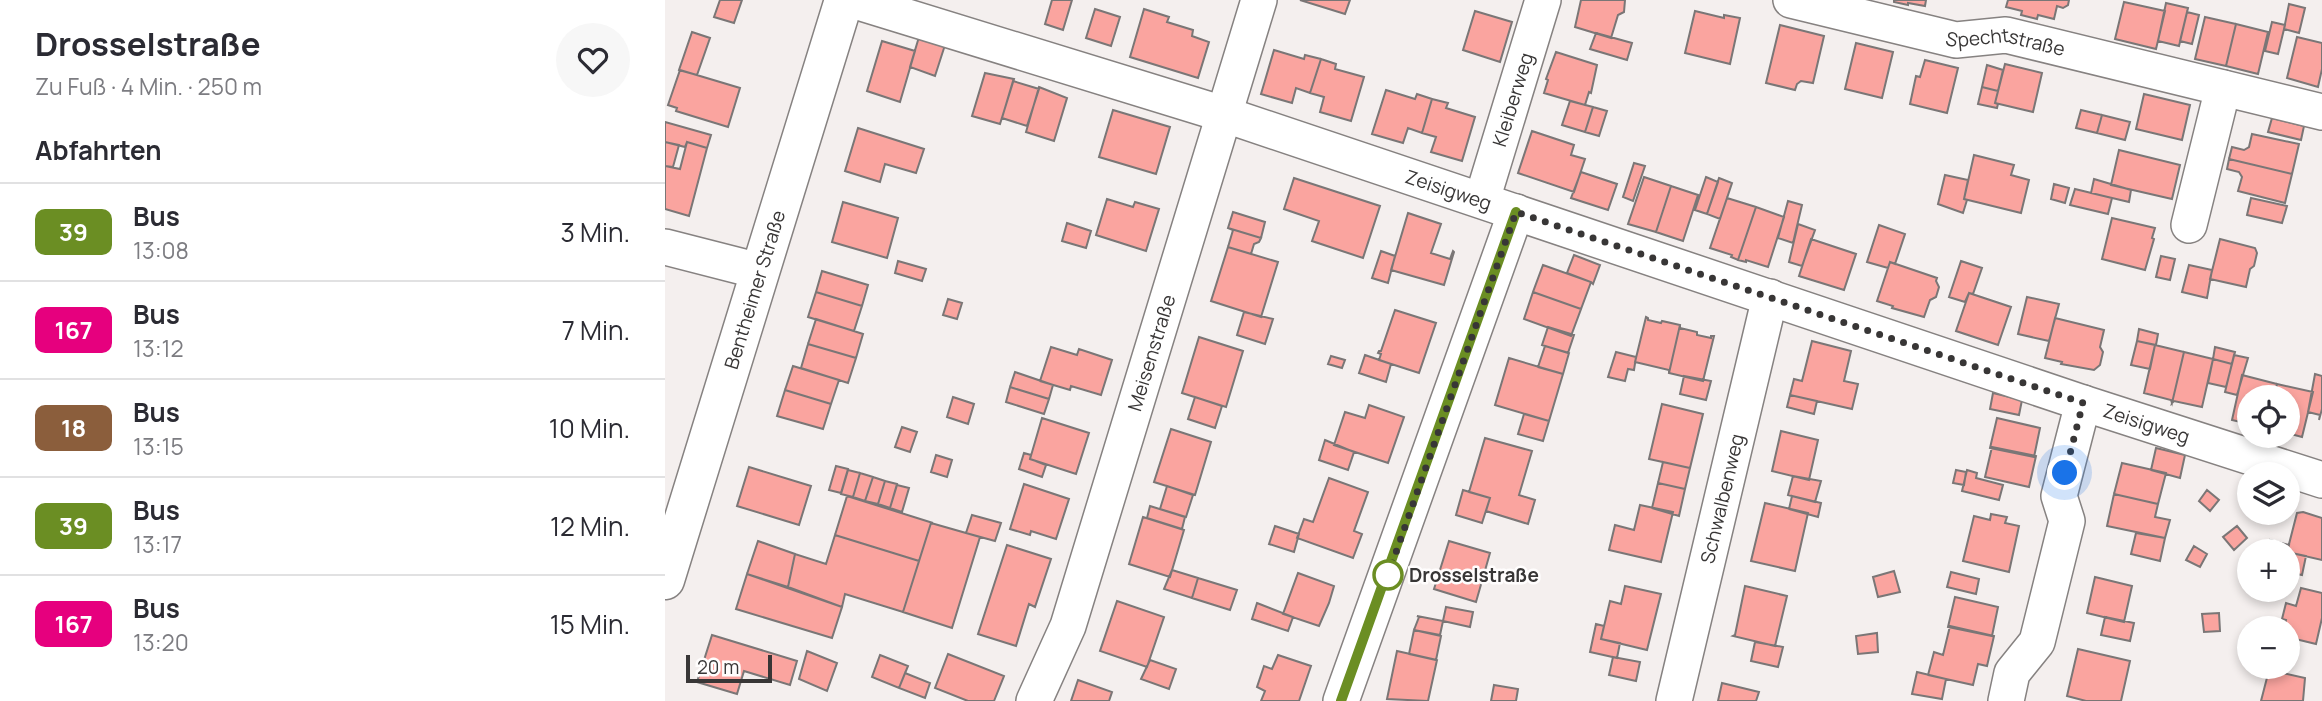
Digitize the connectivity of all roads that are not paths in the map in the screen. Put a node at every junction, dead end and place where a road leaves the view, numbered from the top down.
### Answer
1 (844, 0) edge
2 (852, 0) edge
3 (1259, 0) edge
4 (1543, 0) edge
5 (1791, 0) edge
6 (2223, 88) junction
7 (2322, 112) edge
8 (1223, 114) junction
9 (1482, 201) junction
10 (1516, 212) junction
11 (2189, 225) dead end
12 (665, 247) edge
13 (759, 271) junction
14 (1770, 297) junction
15 (2083, 403) junction
16 (2322, 480) edge
17 (665, 580) edge
18 (1034, 701) edge
19 (1341, 701) edge
20 (1674, 701) edge
21 (2006, 701) edge

1 - 13 main road, Bentheimer Straße
2 - 8 street, Zeisigweg
3 - 8 street, Meisenstraße
4 - 9 street, Kleiberweg
5 - 6 street, Spechtstraße
6 - 7 street, Spechtstraße
6 - 11 street
8 - 9 street, Zeisigweg
8 - 18 street, Meisenstraße
9 - 10 street, Zeisigweg
10 - 14 street, Zeisigweg
10 - 19 street
12 - 13 street
13 - 17 main road, Bentheimer Straße
14 - 15 street, Zeisigweg
14 - 20 street, Schwalbenweg
15 - 16 street, Zeisigweg
15 - 21 street

